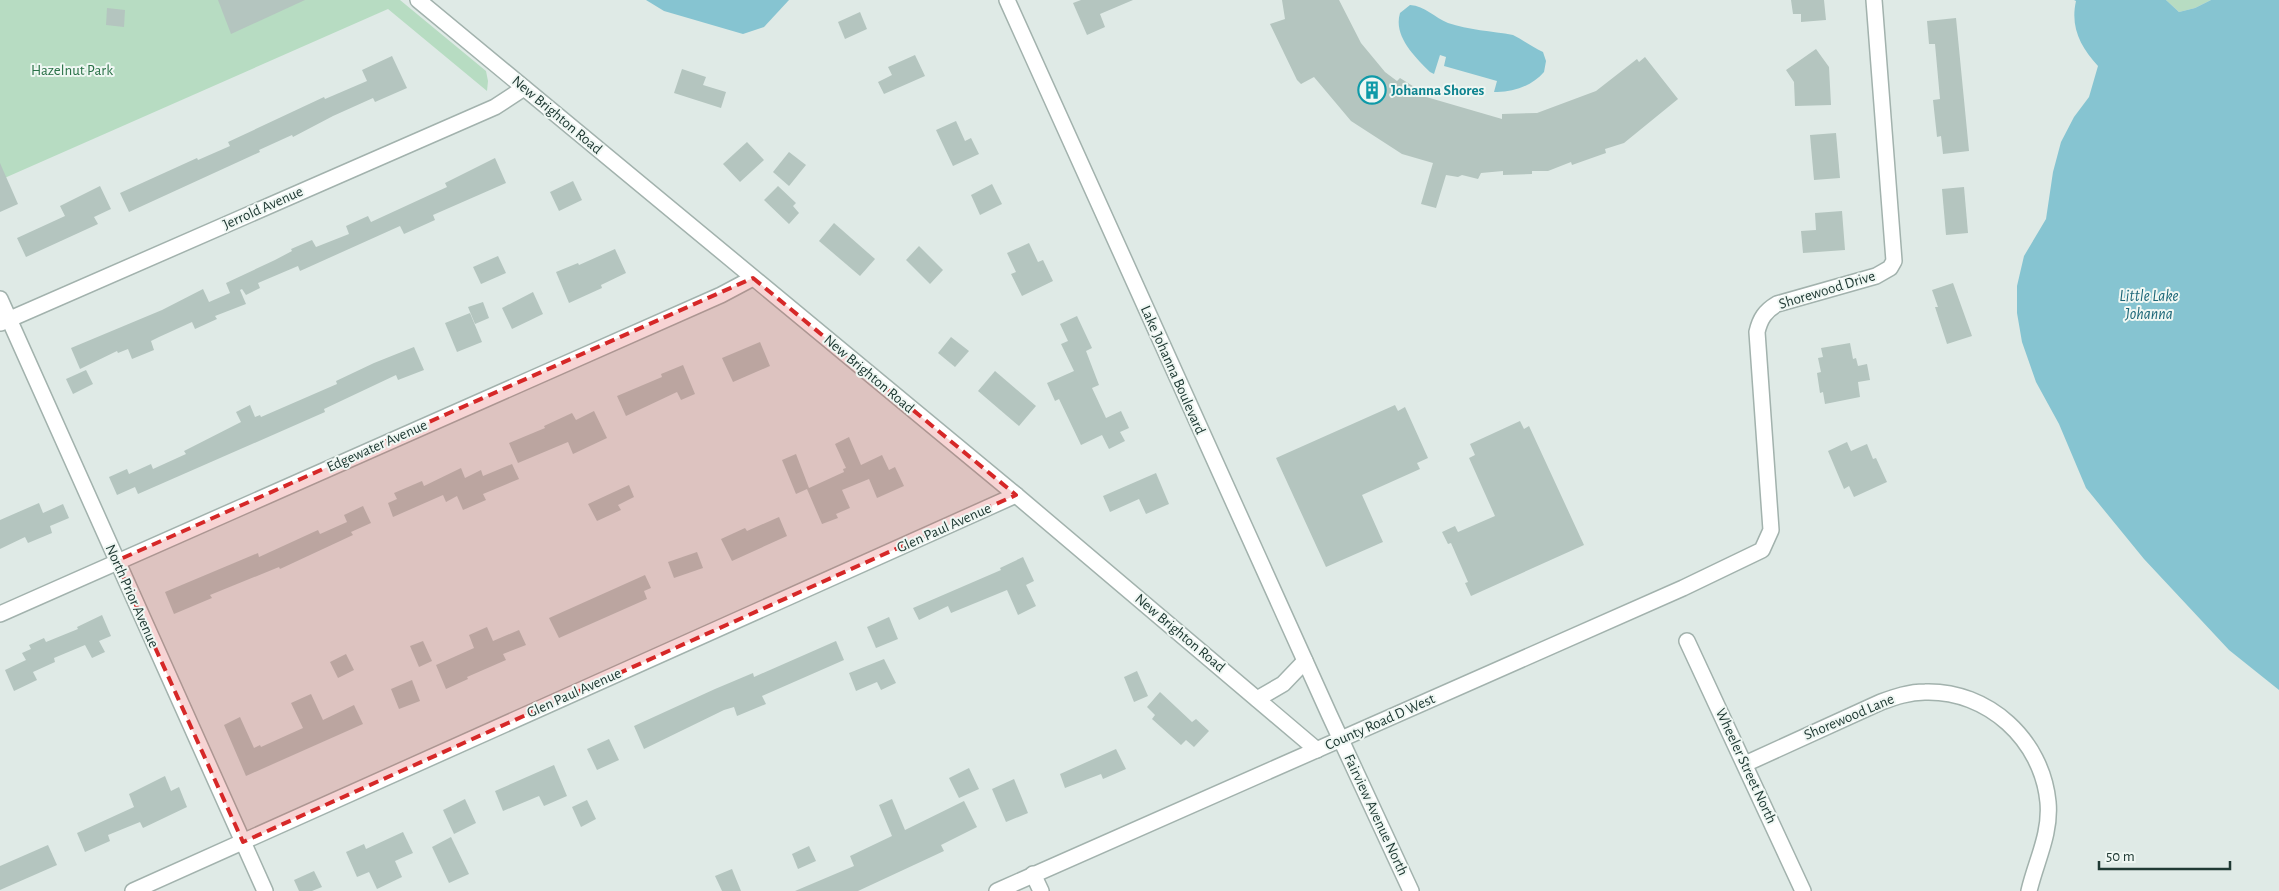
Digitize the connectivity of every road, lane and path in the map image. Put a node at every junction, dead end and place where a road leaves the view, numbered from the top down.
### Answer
1 (418, 0) edge
2 (1007, 0) edge
3 (1874, 0) edge
4 (524, 88) junction
5 (753, 278) junction
6 (0, 299) edge
7 (5, 322) edge
8 (1016, 496) junction
9 (1762, 550) joint
10 (116, 561) junction
11 (0, 614) edge
12 (1687, 641) dead end
13 (1305, 661) junction
14 (1257, 699) junction
15 (1340, 739) junction
16 (1316, 750) junction
17 (1745, 764) junction
18 (243, 842) junction
19 (1033, 874) junction
20 (133, 891) edge
21 (265, 891) edge
22 (997, 891) edge
23 (1041, 891) edge
24 (1411, 891) edge
25 (1803, 891) edge
26 (2029, 891) edge

1 - 4 street, New Brighton Road
2 - 13 street, Lake Johanna Boulevard
3 - 9 street, Shorewood Drive
4 - 5 street, New Brighton Road
4 - 7 street, Jerrold Avenue
5 - 8 street, New Brighton Road
5 - 10 street, Edgewater Avenue
6 - 7 street, North Prior Avenue
7 - 10 street, North Prior Avenue
8 - 14 street, New Brighton Road
8 - 18 street, Glen Paul Avenue
9 - 15 street, County Road D West
10 - 11 street, Edgewater Avenue
10 - 18 street, North Prior Avenue
12 - 17 street, Wheeler Street North
13 - 14 street
13 - 15 street, Lake Johanna Boulevard
14 - 16 street, New Brighton Road
15 - 16 street, County Road D West
15 - 24 street, Fairview Avenue North
16 - 19 street, County Road D West
17 - 25 street, Wheeler Street North
17 - 26 street, Shorewood Lane
18 - 20 street, Glen Paul Avenue
18 - 21 street, North Prior Avenue
19 - 22 street, County Road D West
19 - 23 street

